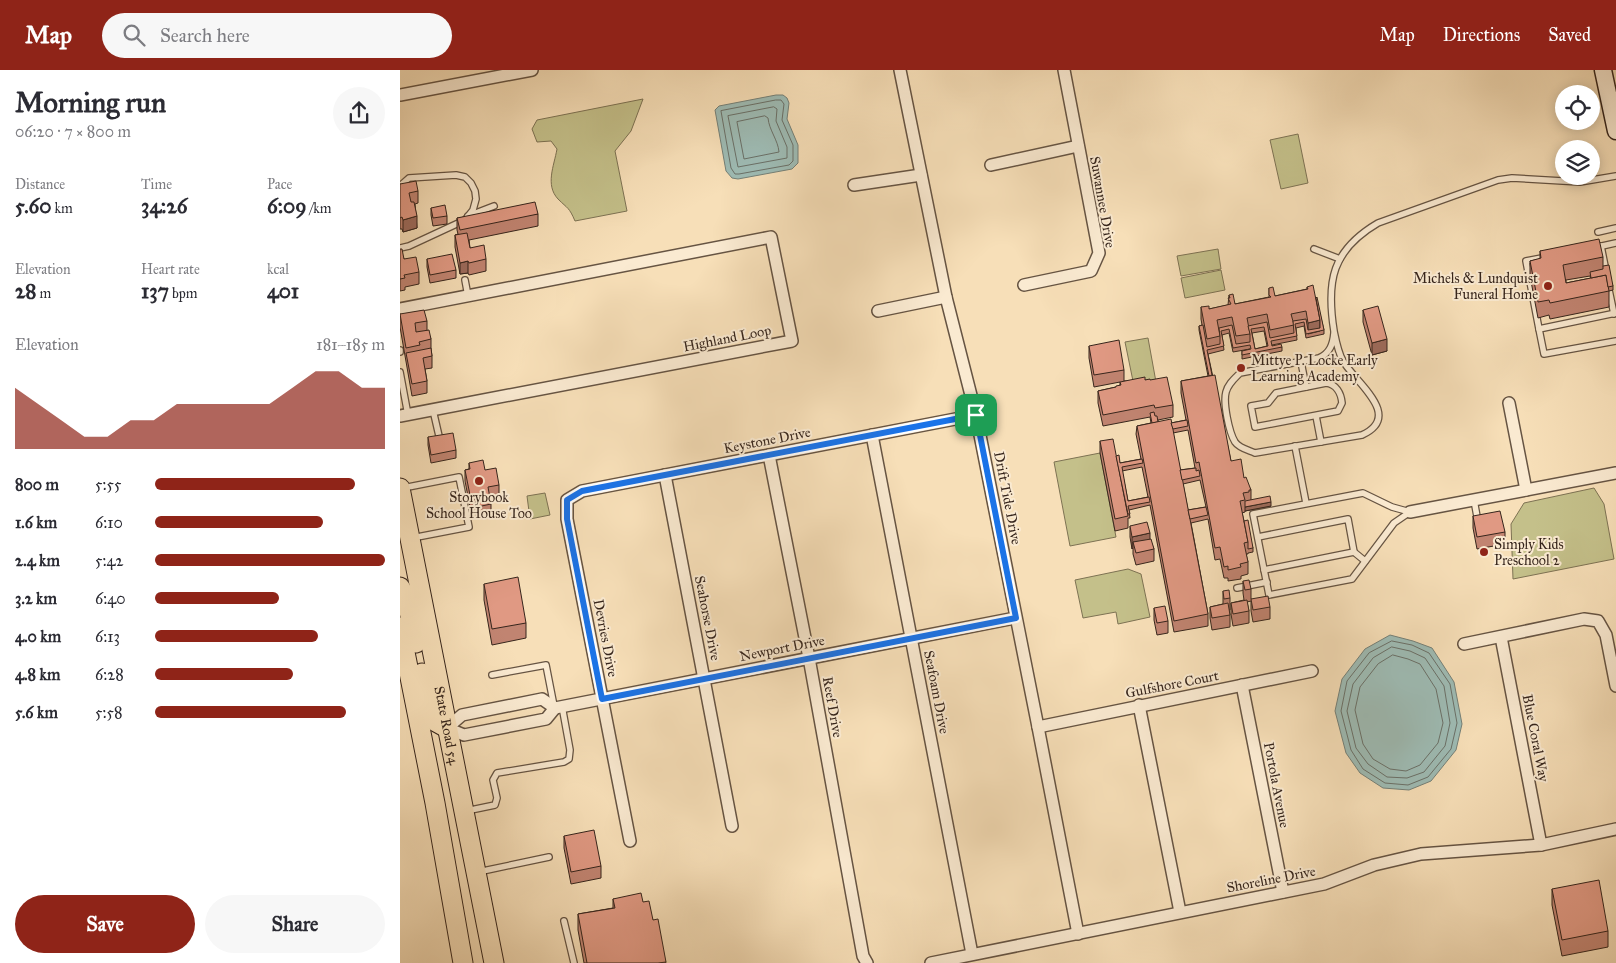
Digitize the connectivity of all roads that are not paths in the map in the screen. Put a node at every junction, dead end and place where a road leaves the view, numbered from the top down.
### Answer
1 (532, 70) edge
2 (900, 70) edge
3 (1064, 70) edge
4 (1606, 75) edge
5 (400, 95) edge
6 (1616, 132) edge
7 (1078, 146) junction
8 (991, 165) dead end
9 (921, 175) junction
10 (1616, 176) edge
11 (854, 185) dead end
12 (400, 186) edge
13 (494, 206) dead end
14 (468, 216) junction
15 (1616, 228) edge
16 (1598, 232) dead end
17 (1616, 243) edge
18 (1601, 246) junction
19 (400, 248) edge
20 (1314, 249) dead end
21 (1582, 250) edge
22 (1554, 256) edge
23 (1340, 259) junction
24 (466, 280) dead end
25 (1024, 284) dead end
26 (468, 296) junction
27 (946, 297) junction
28 (408, 310) edge
29 (878, 311) dead end
30 (1615, 314) edge
31 (1539, 329) junction
32 (1334, 332) junction
33 (1616, 341) edge
34 (1301, 362) junction
35 (400, 372) edge
36 (1306, 387) junction
37 (1509, 403) dead end
38 (434, 410) junction
39 (976, 415) junction
40 (404, 416) edge
41 (1316, 416) junction
42 (872, 435) junction
43 (439, 436) edge
44 (1321, 442) junction
45 (1295, 446) junction
46 (769, 455) junction
47 (1616, 473) edge
48 (665, 475) junction
49 (400, 488) edge
50 (1526, 490) junction
51 (567, 500) joint
52 (1474, 500) junction
53 (1306, 503) junction
54 (1410, 512) junction
55 (1478, 524) edge
56 (1258, 537) junction
57 (410, 538) junction
58 (1354, 552) junction
59 (1365, 561) junction
60 (1264, 570) junction
61 (1267, 582) junction
62 (400, 587) edge
63 (1237, 588) dead end
64 (1016, 618) junction
65 (401, 636) edge
66 (911, 638) junction
67 (1501, 638) junction
68 (1464, 644) dead end
69 (809, 658) junction
70 (1312, 671) dead end
71 (492, 675) dead end
72 (704, 679) junction
73 (1242, 685) junction
74 (1616, 686) edge
75 (602, 699) junction
76 (1139, 705) junction
77 (558, 707) junction
78 (1038, 727) junction
79 (447, 728) junction
80 (435, 803) junction
81 (464, 812) junction
82 (732, 826) dead end
83 (1616, 829) edge
84 (630, 841) dead end
85 (1541, 844) junction
86 (549, 857) dead end
87 (476, 873) junction
88 (1283, 892) junction
89 (1180, 912) junction
90 (564, 921) dead end
91 (1078, 934) junction
92 (972, 954) junction
93 (493, 961) edge
94 (938, 962) edge
95 (463, 963) edge
96 (574, 963) edge
97 (867, 963) edge

1 - 5 street
2 - 9 street, Drift Tide Drive
3 - 7 street, Suwannee Drive
4 - 6 street
7 - 8 street
7 - 25 street, Suwannee Drive
9 - 11 street
9 - 27 street, Drift Tide Drive
10 - 23 lane
12 - 14 lane
13 - 14 lane
14 - 19 lane
15 - 16 lane
17 - 18 lane
18 - 21 lane
18 - 30 lane
20 - 23 lane
22 - 31 lane
23 - 32 lane
24 - 26 lane
26 - 28 street, Highland Loop
26 - 38 street, Highland Loop
27 - 29 street
27 - 39 street, Drift Tide Drive
30 - 31 lane
31 - 33 lane
32 - 34 lane
32 - 44 lane
34 - 36 lane
34 - 45 lane
35 - 40 lane
36 - 41 lane
36 - 41 lane
37 - 50 street
38 - 40 street, Highland Loop
38 - 43 lane
39 - 42 street, Keystone Drive
39 - 64 street, Drift Tide Drive
41 - 44 lane
42 - 46 street, Keystone Drive
42 - 66 street, Seafoam Drive
44 - 45 lane
45 - 53 lane
46 - 48 street, Keystone Drive
46 - 69 street, Reef Drive
47 - 50 street
48 - 51 street, Keystone Drive
48 - 72 street, Seahorse Drive
49 - 57 main road, State Road 54
49 - 57 lane
50 - 52 street
51 - 75 street, Devries Drive
52 - 54 street
52 - 55 lane
53 - 54 lane
53 - 56 lane
54 - 59 lane
56 - 58 lane
56 - 60 lane
57 - 79 main road, State Road 54
58 - 59 lane
58 - 60 lane
59 - 61 lane
60 - 61 lane
61 - 63 lane
62 - 79 main road
64 - 66 street, Newport Drive
64 - 78 street, Drift Tide Drive
65 - 80 main road, State Road 54
66 - 69 street, Newport Drive
66 - 92 street, Seafoam Drive
67 - 68 street
67 - 74 street
67 - 85 street, Blue Coral Way
69 - 72 street, Newport Drive
69 - 97 street, Reef Drive
70 - 73 street, Gulfshore Court
71 - 77 lane
72 - 75 street, Newport Drive
72 - 82 street, Seahorse Drive
73 - 76 street, Gulfshore Court
73 - 88 street, Portola Avenue
75 - 77 street, Newport Drive
75 - 84 street, Devries Drive
76 - 78 street, Gulfshore Court
76 - 89 street
77 - 79 street, Newport Drive
77 - 79 street, Newport Drive
77 - 81 lane
78 - 91 street, Drift Tide Drive
79 - 81 main road, State Road 54
80 - 93 main road
80 - 95 main road, State Road 54
81 - 87 main road, State Road 54
83 - 85 street, Shoreline Drive
85 - 88 street, Shoreline Drive
86 - 87 lane
87 - 93 main road, State Road 54
88 - 89 street, Shoreline Drive
89 - 91 street, Shoreline Drive
90 - 96 lane
91 - 92 street, Shoreline Drive
92 - 94 street, Shoreline Drive

